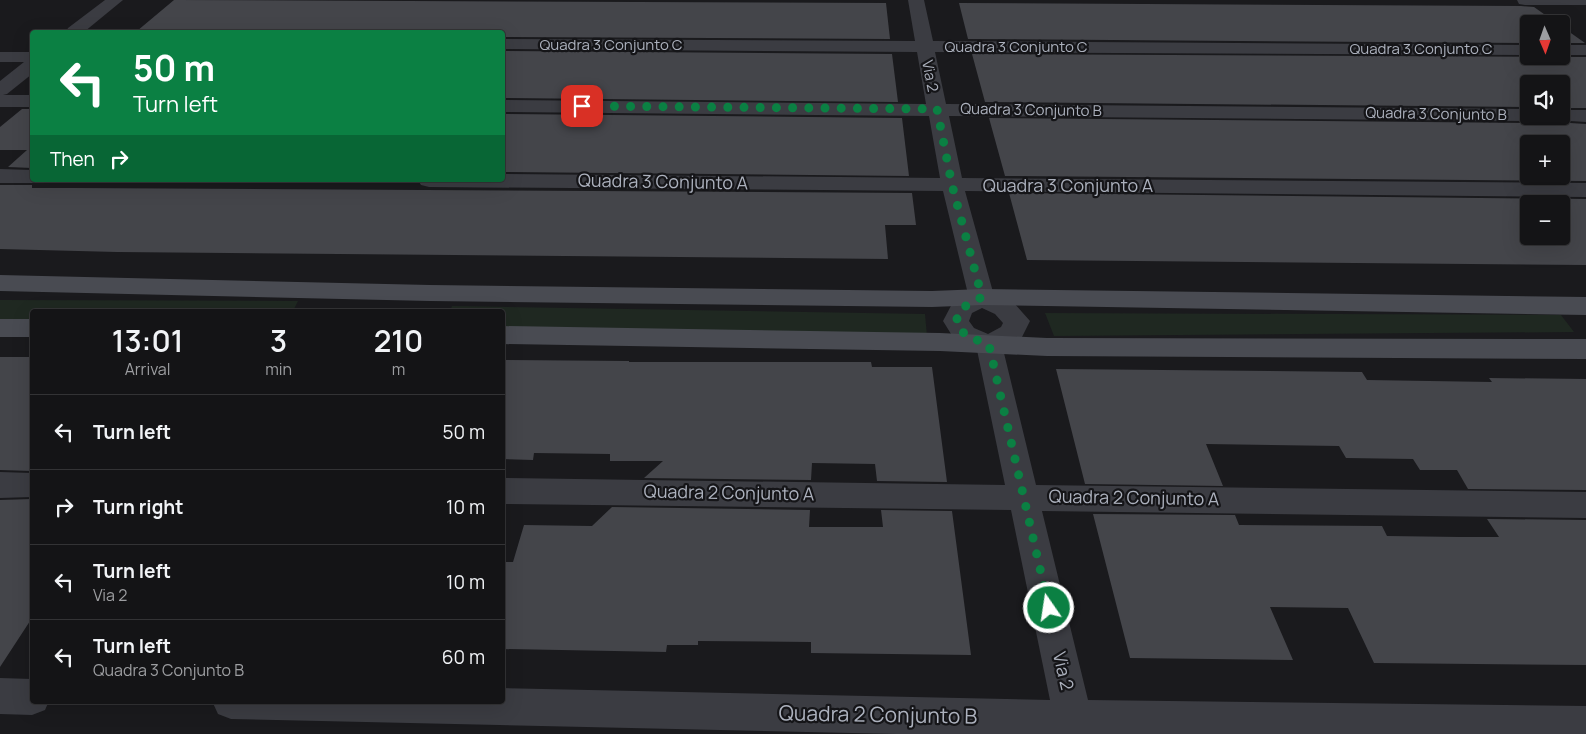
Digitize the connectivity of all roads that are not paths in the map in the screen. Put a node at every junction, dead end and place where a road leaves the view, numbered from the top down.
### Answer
1 (115, 0) edge
2 (916, 0) edge
3 (1526, 0) edge
4 (1586, 0) edge
5 (77, 30) edge
6 (505, 44) edge
7 (925, 47) junction
8 (1520, 50) edge
9 (1570, 50) edge
10 (1586, 50) edge
11 (0, 57) edge
12 (30, 57) edge
13 (30, 67) edge
14 (0, 90) edge
15 (0, 101) edge
16 (30, 102) edge
17 (505, 106) edge
18 (937, 109) junction
19 (1520, 115) edge
20 (1570, 116) edge
21 (1586, 116) edge
22 (0, 176) edge
23 (30, 176) edge
24 (505, 181) edge
25 (952, 185) junction
26 (1586, 190) edge
27 (0, 283) edge
28 (430, 293) junction
29 (982, 297) junction
30 (335, 301) edge
31 (1579, 308) edge
32 (409, 309) edge
33 (0, 328) edge
34 (30, 328) edge
35 (505, 335) edge
36 (989, 345) junction
37 (1586, 349) edge
38 (0, 485) edge
39 (30, 486) edge
40 (505, 491) edge
41 (1024, 496) junction
42 (1586, 505) edge
43 (0, 696) edge
44 (30, 697) edge
45 (331, 704) edge
46 (1586, 725) edge
47 (1075, 726) edge

1 - 5 street
2 - 7 street, Via 2
3 - 4 street
6 - 7 street, Quadra 3 Conjunto C
7 - 8 street, Quadra 3 Conjunto C
7 - 18 street, Via 2
9 - 10 street
11 - 12 street
13 - 14 street
15 - 16 street
17 - 18 street, Quadra 3 Conjunto B
18 - 19 street, Quadra 3 Conjunto B
18 - 25 street, Via 2
20 - 21 street
22 - 23 street
24 - 25 street, Quadra 3 Conjunto A
25 - 26 street, Quadra 3 Conjunto A
25 - 29 street, Via 2
27 - 30 street
28 - 29 street
28 - 30 street
28 - 32 street
29 - 31 street
29 - 36 street
29 - 36 street
33 - 34 street
35 - 36 street
36 - 37 street
36 - 41 street, Via 2
38 - 39 street
40 - 41 street, Quadra 2 Conjunto A
41 - 42 street, Quadra 2 Conjunto A
41 - 47 street, Via 2
43 - 44 street
45 - 47 street, Quadra 2 Conjunto B
46 - 47 street, Quadra 2 Conjunto B

